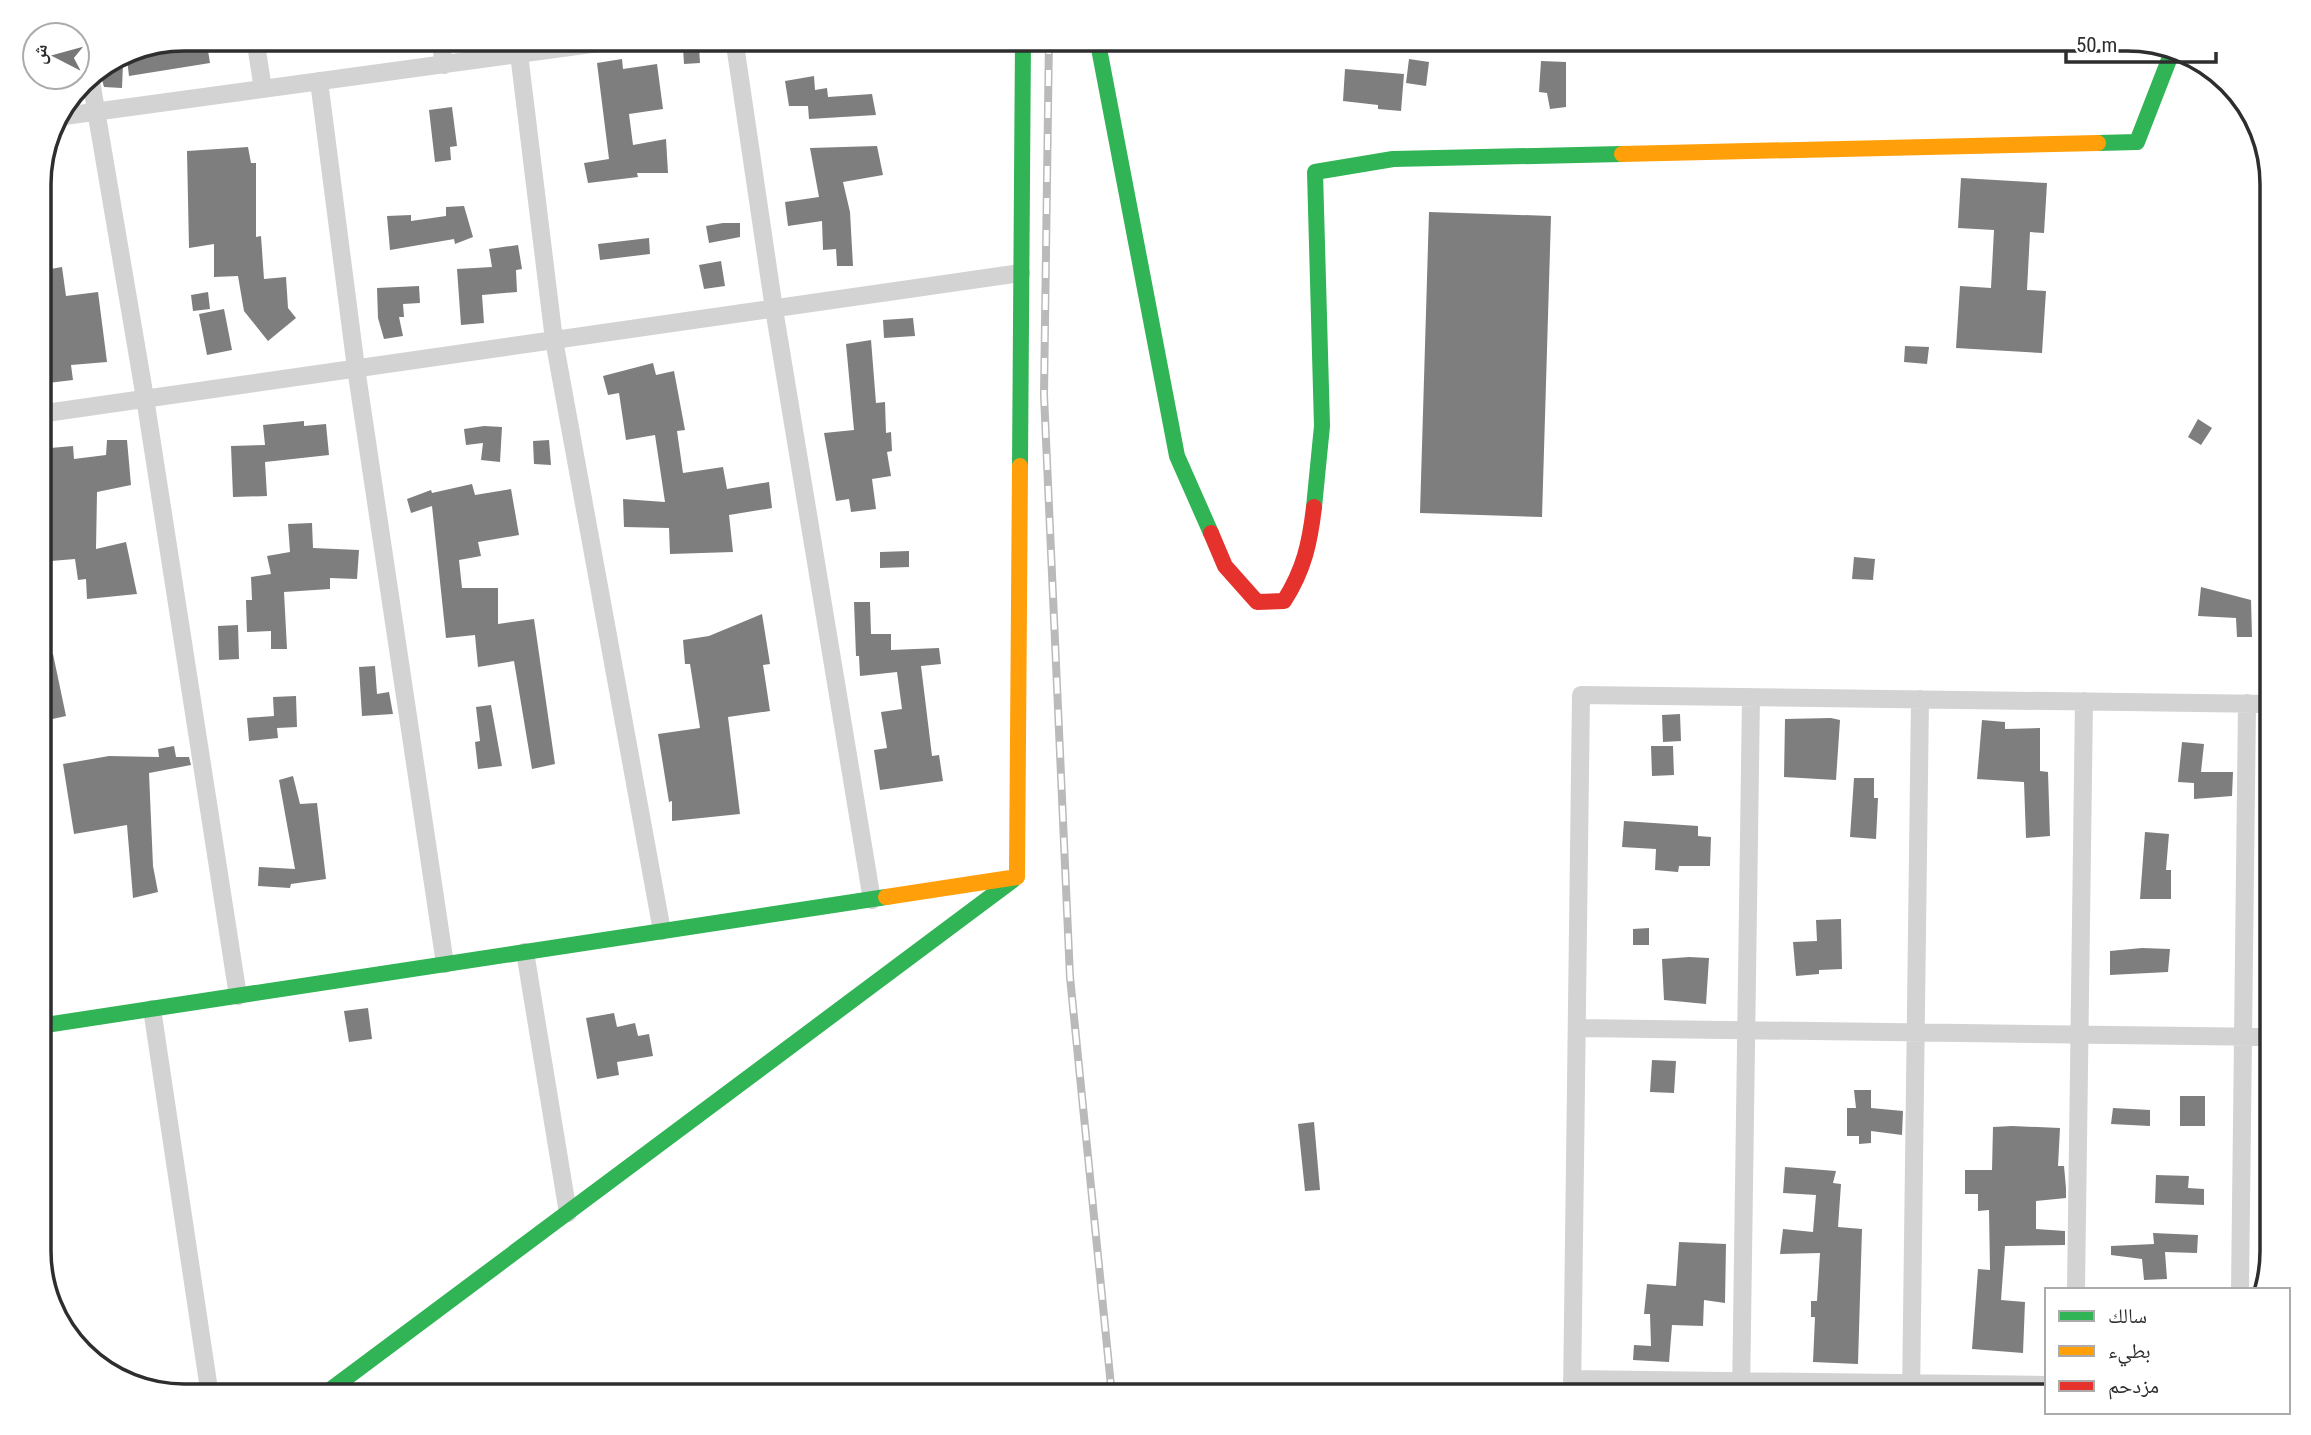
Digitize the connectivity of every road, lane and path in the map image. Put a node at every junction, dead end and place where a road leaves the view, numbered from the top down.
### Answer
1 (257, 51) edge
2 (442, 51) edge
3 (541, 51) edge
4 (736, 51) edge
5 (1023, 51) edge
6 (1099, 51) edge
7 (519, 54) junction
8 (2170, 58) edge
9 (444, 65) junction
10 (319, 81) junction
11 (92, 88) edge
12 (263, 89) junction
13 (97, 112) junction
14 (70, 115) edge
15 (1021, 273) junction
16 (774, 309) junction
17 (554, 340) junction
18 (356, 368) junction
19 (145, 398) junction
20 (51, 412) edge
21 (1751, 697) junction
22 (1920, 699) junction
23 (2084, 701) junction
24 (2248, 703) junction
25 (2260, 703) edge
26 (1017, 877) junction
27 (872, 900) junction
28 (662, 931) junction
29 (525, 952) junction
30 (444, 964) junction
31 (238, 996) junction
32 (152, 1009) junction
33 (51, 1024) edge
34 (1577, 1028) junction
35 (1746, 1031) junction
36 (1916, 1033) junction
37 (2079, 1035) junction
38 (2243, 1037) junction
39 (2260, 1037) edge
40 (568, 1213) junction
41 (2076, 1288) edge
42 (2240, 1288) edge
43 (208, 1384) edge
44 (339, 1384) edge
45 (1572, 1384) edge
46 (1742, 1384) edge
47 (1911, 1384) edge

1 - 12 street
2 - 9 street
3 - 7 street
4 - 16 street
5 - 15 street
6 - 8 street
7 - 9 street
7 - 17 street
9 - 10 street
10 - 12 street
10 - 18 street
11 - 13 street
12 - 13 street
13 - 14 street
13 - 19 street
15 - 16 street
15 - 26 street
16 - 17 street
16 - 27 street
17 - 18 street
17 - 28 street
18 - 19 street
18 - 30 street
19 - 20 street
19 - 31 street
21 - 22 street
21 - 34 street
21 - 35 street
22 - 23 street
22 - 36 street
23 - 24 street
23 - 37 street
24 - 25 street
24 - 38 street
26 - 27 street
26 - 40 street
27 - 28 street
28 - 29 street
29 - 30 street
29 - 40 street
30 - 31 street
31 - 32 street
32 - 33 street
32 - 43 street
34 - 35 street
34 - 45 street
35 - 36 street
35 - 46 street
36 - 37 street
36 - 47 street
37 - 38 street
37 - 41 street
38 - 39 street
38 - 42 street
40 - 44 street

